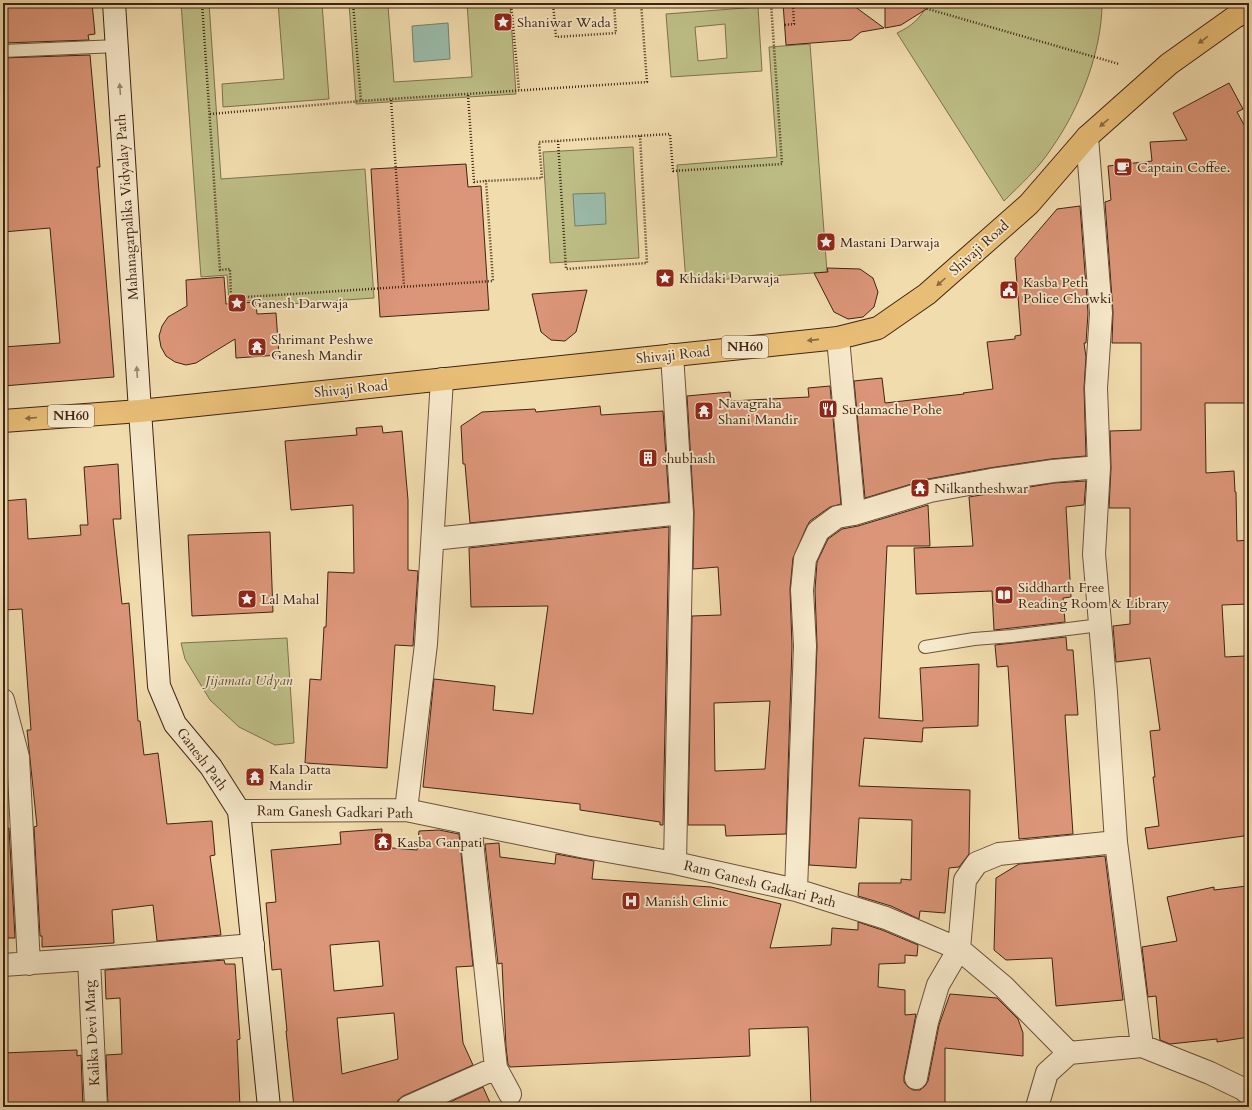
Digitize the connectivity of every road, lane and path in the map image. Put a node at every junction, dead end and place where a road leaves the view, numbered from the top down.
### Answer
1 (114, 3) edge
2 (202, 3) edge
3 (353, 3) edge
4 (511, 3) edge
5 (553, 3) edge
6 (642, 3) edge
7 (770, 3) edge
8 (614, 4) edge
9 (793, 6) dead end
10 (921, 8) dead end
11 (1240, 10) edge
12 (785, 25) dead end
13 (117, 46) junction
14 (3, 51) edge
15 (1119, 64) dead end
16 (519, 90) junction
17 (468, 95) junction
18 (390, 100) junction
19 (361, 101) junction
20 (210, 114) junction
21 (640, 135) junction
22 (1087, 138) junction
23 (558, 141) junction
24 (486, 182) junction
25 (404, 286) junction
26 (838, 338) junction
27 (672, 355) junction
28 (442, 379) junction
29 (140, 411) junction
30 (3, 421) edge
31 (1099, 467) junction
32 (682, 513) junction
33 (854, 514) junction
34 (432, 539) junction
35 (1100, 625) junction
36 (926, 647) dead end
37 (3, 700) edge
38 (406, 810) junction
39 (239, 811) junction
40 (470, 824) junction
41 (1116, 842) junction
42 (675, 863) junction
43 (796, 890) junction
44 (253, 946) junction
45 (959, 950) junction
46 (89, 959) junction
47 (29, 964) junction
48 (3, 965) edge
49 (1142, 1046) junction
50 (1069, 1053) junction
51 (496, 1068) junction
52 (916, 1078) dead end
53 (510, 1094) dead end
54 (1249, 1094) edge
55 (96, 1107) edge
56 (269, 1107) edge
57 (408, 1107) edge
58 (1037, 1107) edge

1 - 13 street, Mahanagarpalika Vidyalay Path
2 - 20 path
3 - 19 path
4 - 16 path
5 - 8 path
6 - 8 path
6 - 16 path
7 - 21 path
9 - 12 path
10 - 15 path
11 -> 22 highway, Shivaji Road / NH60
13 - 14 lane
29 -> 13 street, Mahanagarpalika Vidyalay Path
16 - 17 path
17 - 18 path
17 - 24 path
18 - 19 path
18 - 25 path
19 - 20 path
20 - 25 path
21 - 23 path
21 - 23 path
22 -> 26 highway, Shivaji Road / NH60
22 - 31 street
23 - 24 path
24 - 25 path
26 -> 27 highway, Shivaji Road / NH60
26 - 33 street
27 - 28 highway, Shivaji Road / NH60
27 - 32 street
28 - 29 highway, Shivaji Road / NH60
28 - 34 street
29 -> 30 highway, Shivaji Road / NH60
29 - 39 street, Ganesh Path
31 - 33 street
31 - 35 street
32 - 34 street
32 - 42 street
33 - 43 street
34 - 38 street
35 - 36 lane
35 - 41 street
37 - 47 street
38 - 39 street, Ram Ganesh Gadkari Path
38 - 40 street, Ram Ganesh Gadkari Path
39 - 44 street, Ganesh Path
40 - 42 street, Ram Ganesh Gadkari Path
40 - 51 street
41 - 45 street
41 - 49 street
42 - 43 street, Ram Ganesh Gadkari Path
43 - 45 street, Ram Ganesh Gadkari Path
44 - 46 street
44 - 56 street, Ganesh Path
45 - 50 street, Ram Ganesh Gadkari Path
45 - 52 street
46 - 47 street
46 - 55 street, Kalika Devi Marg
47 - 48 street
49 - 50 street
49 - 54 street
50 - 58 street
51 - 53 street
51 - 57 street

